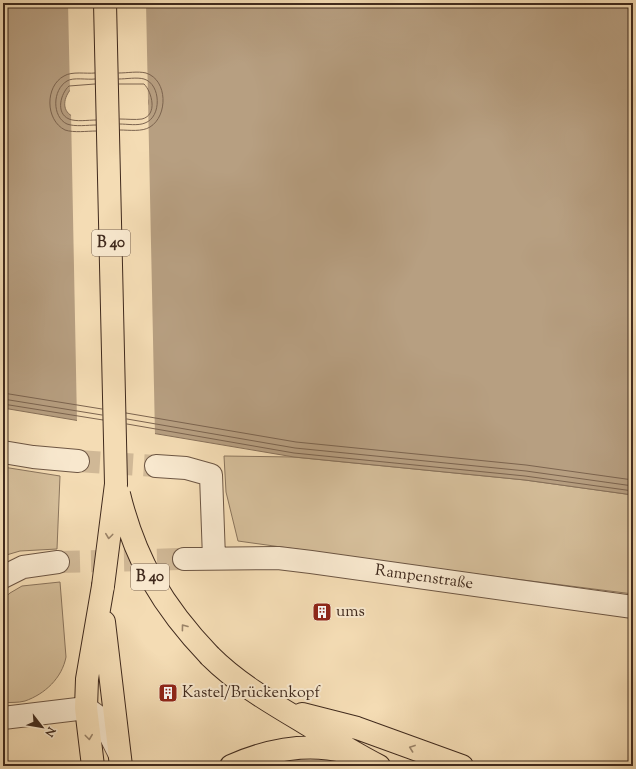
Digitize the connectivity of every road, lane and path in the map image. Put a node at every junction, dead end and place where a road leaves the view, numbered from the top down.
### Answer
1 (105, 3) edge
2 (3, 452) edge
3 (78, 461) tunnel mouth
4 (156, 466) tunnel mouth
5 (116, 484) junction
6 (214, 558) junction
7 (184, 559) tunnel mouth
8 (58, 562) tunnel mouth
9 (3, 577) edge
10 (103, 586) junction
11 (633, 607) edge
12 (86, 708) junction
13 (279, 708) junction
14 (3, 718) edge
15 (357, 755) junction
16 (120, 760) edge
17 (93, 766) edge
18 (231, 766) edge
19 (379, 766) edge
20 (462, 766) edge

1 - 5 main road, B 40, bridge
2 - 3 street
4 - 6 street
5 -> 10 main road, B 40, bridge
13 -> 5 main road, B 40, bridge
6 - 7 street, Rampenstraße
6 - 11 street, Rampenstraße
8 - 9 street
10 - 12 main road, B 40
10 - 16 main road, B 40
12 - 14 street
12 - 16 street
12 -> 17 main road, B 40
13 - 15 main road, B 40
20 -> 13 main road
15 - 18 main road, B 40
15 - 19 main road, B 40

